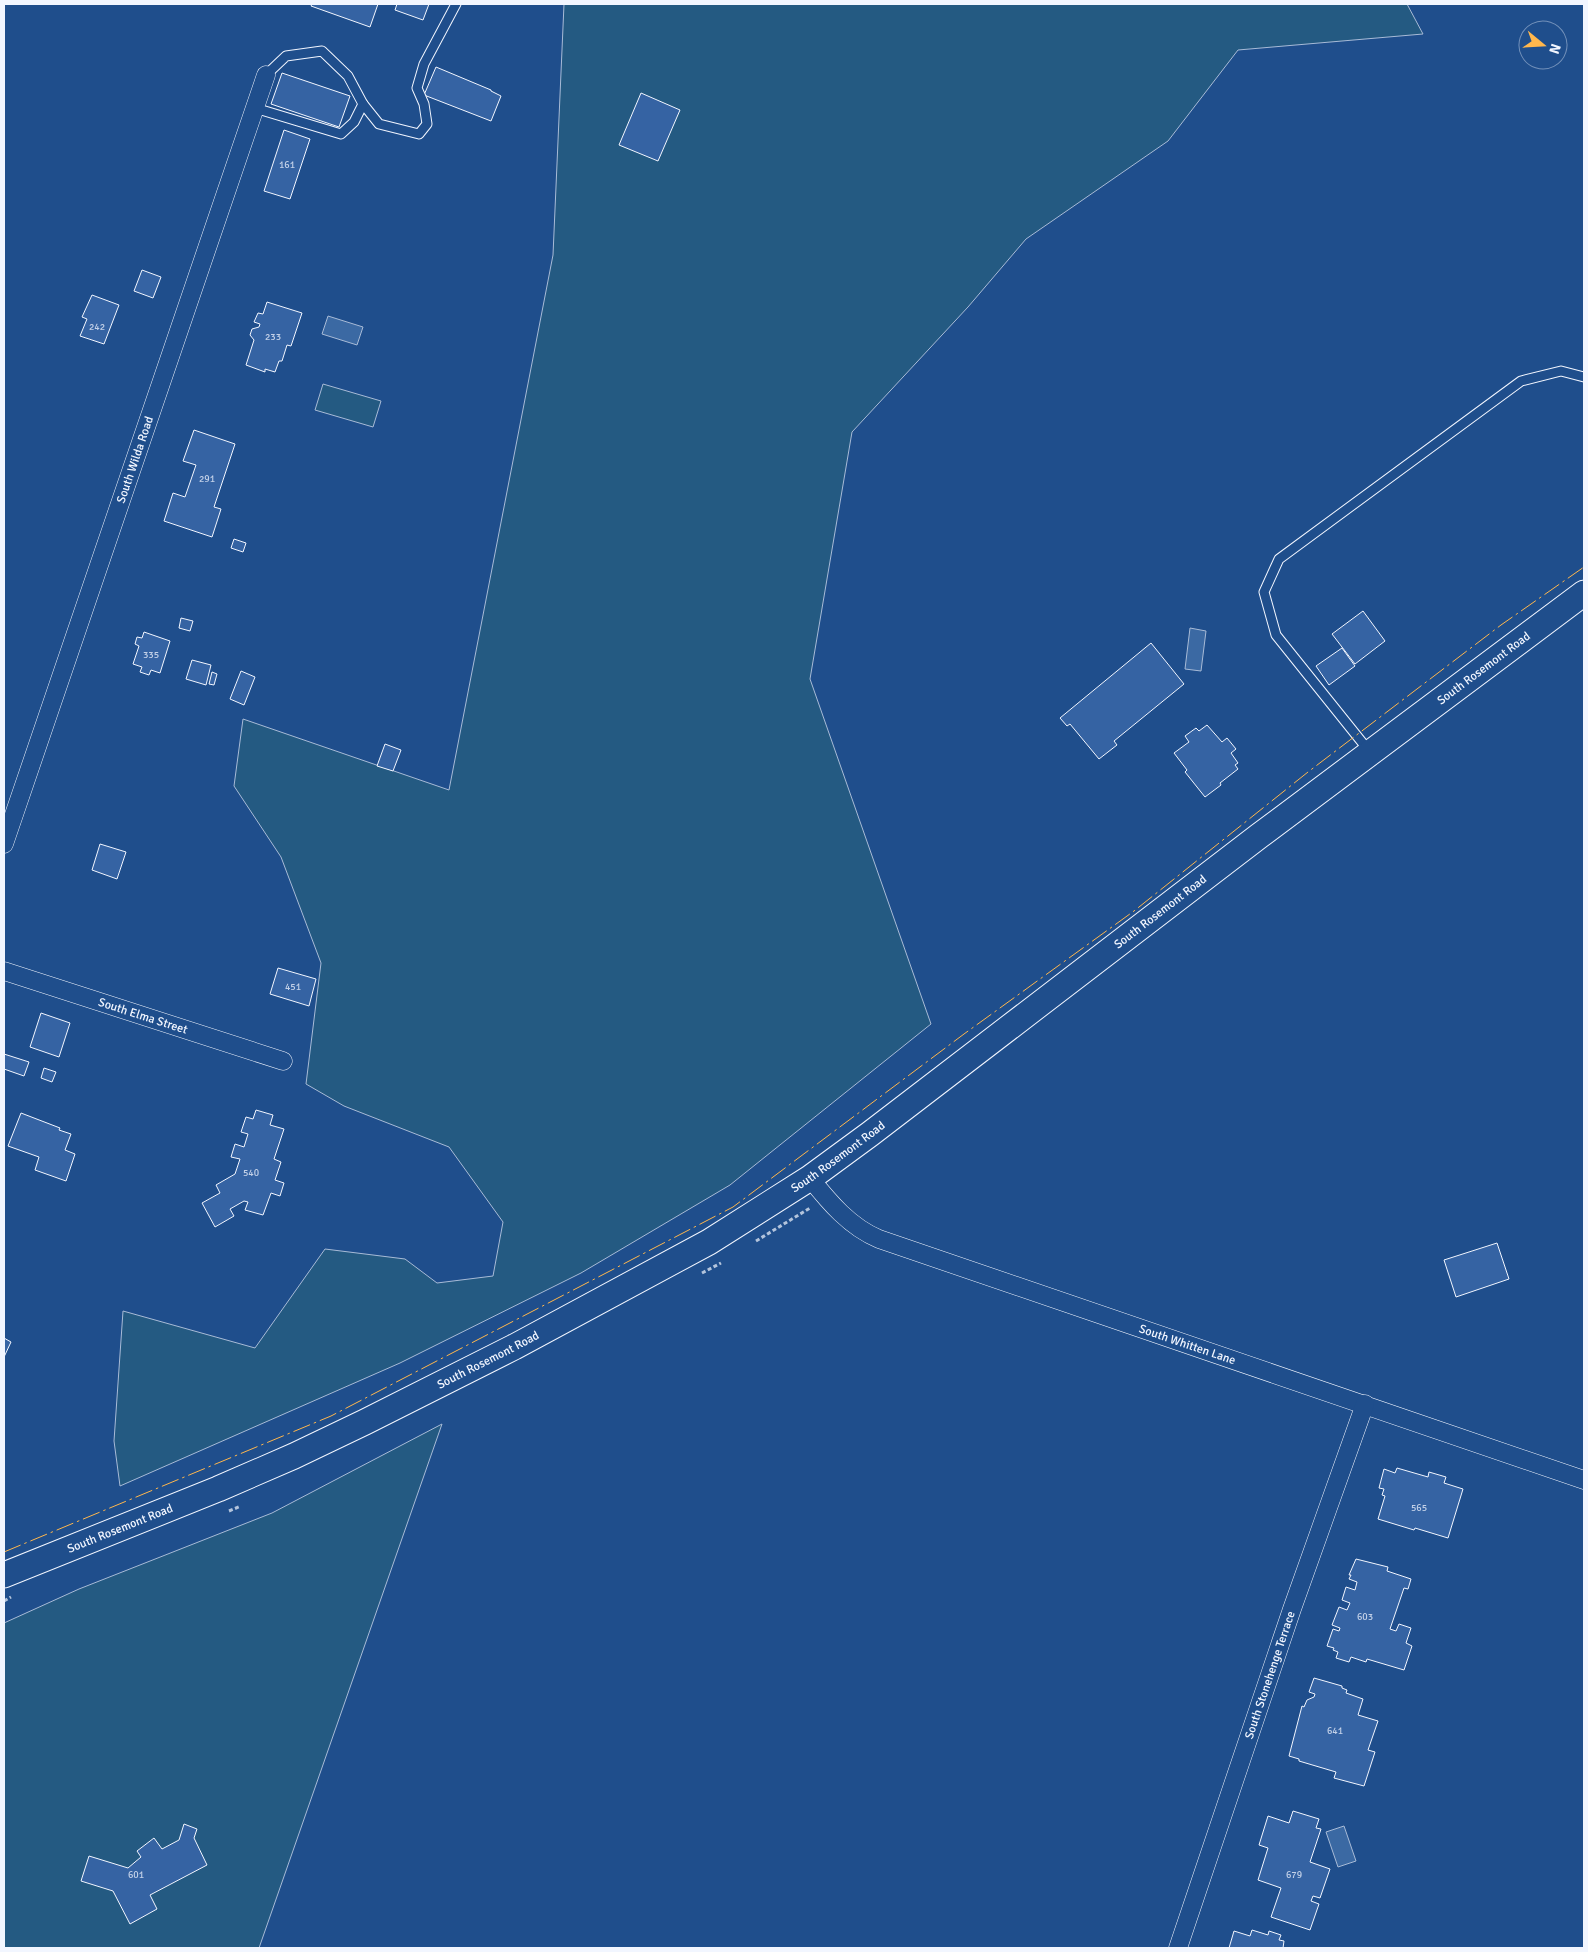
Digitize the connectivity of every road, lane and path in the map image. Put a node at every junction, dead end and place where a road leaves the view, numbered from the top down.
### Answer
1 (456, 4) edge
2 (266, 75) joint
3 (363, 104) junction
4 (255, 108) junction
5 (1584, 377) edge
6 (1584, 593) edge
7 (1370, 752) junction
8 (4, 844) edge
9 (4, 971) edge
10 (283, 1062) dead end
11 (810, 1178) junction
12 (1365, 1404) junction
13 (1584, 1480) edge
14 (4, 1575) edge
15 (1178, 1948) edge

1 - 3 lane
2 - 3 lane
2 - 4 street, South Wilda Road
3 - 4 lane
4 - 8 street, South Wilda Road
5 - 7 lane
6 - 7 main road, South Rosemont Road
7 - 11 main road, South Rosemont Road
9 - 10 street, South Elma Street
11 - 12 street, South Whitten Lane
11 - 14 main road, South Rosemont Road
12 - 13 street, South Whitten Lane
12 - 15 street, South Stonehenge Terrace

